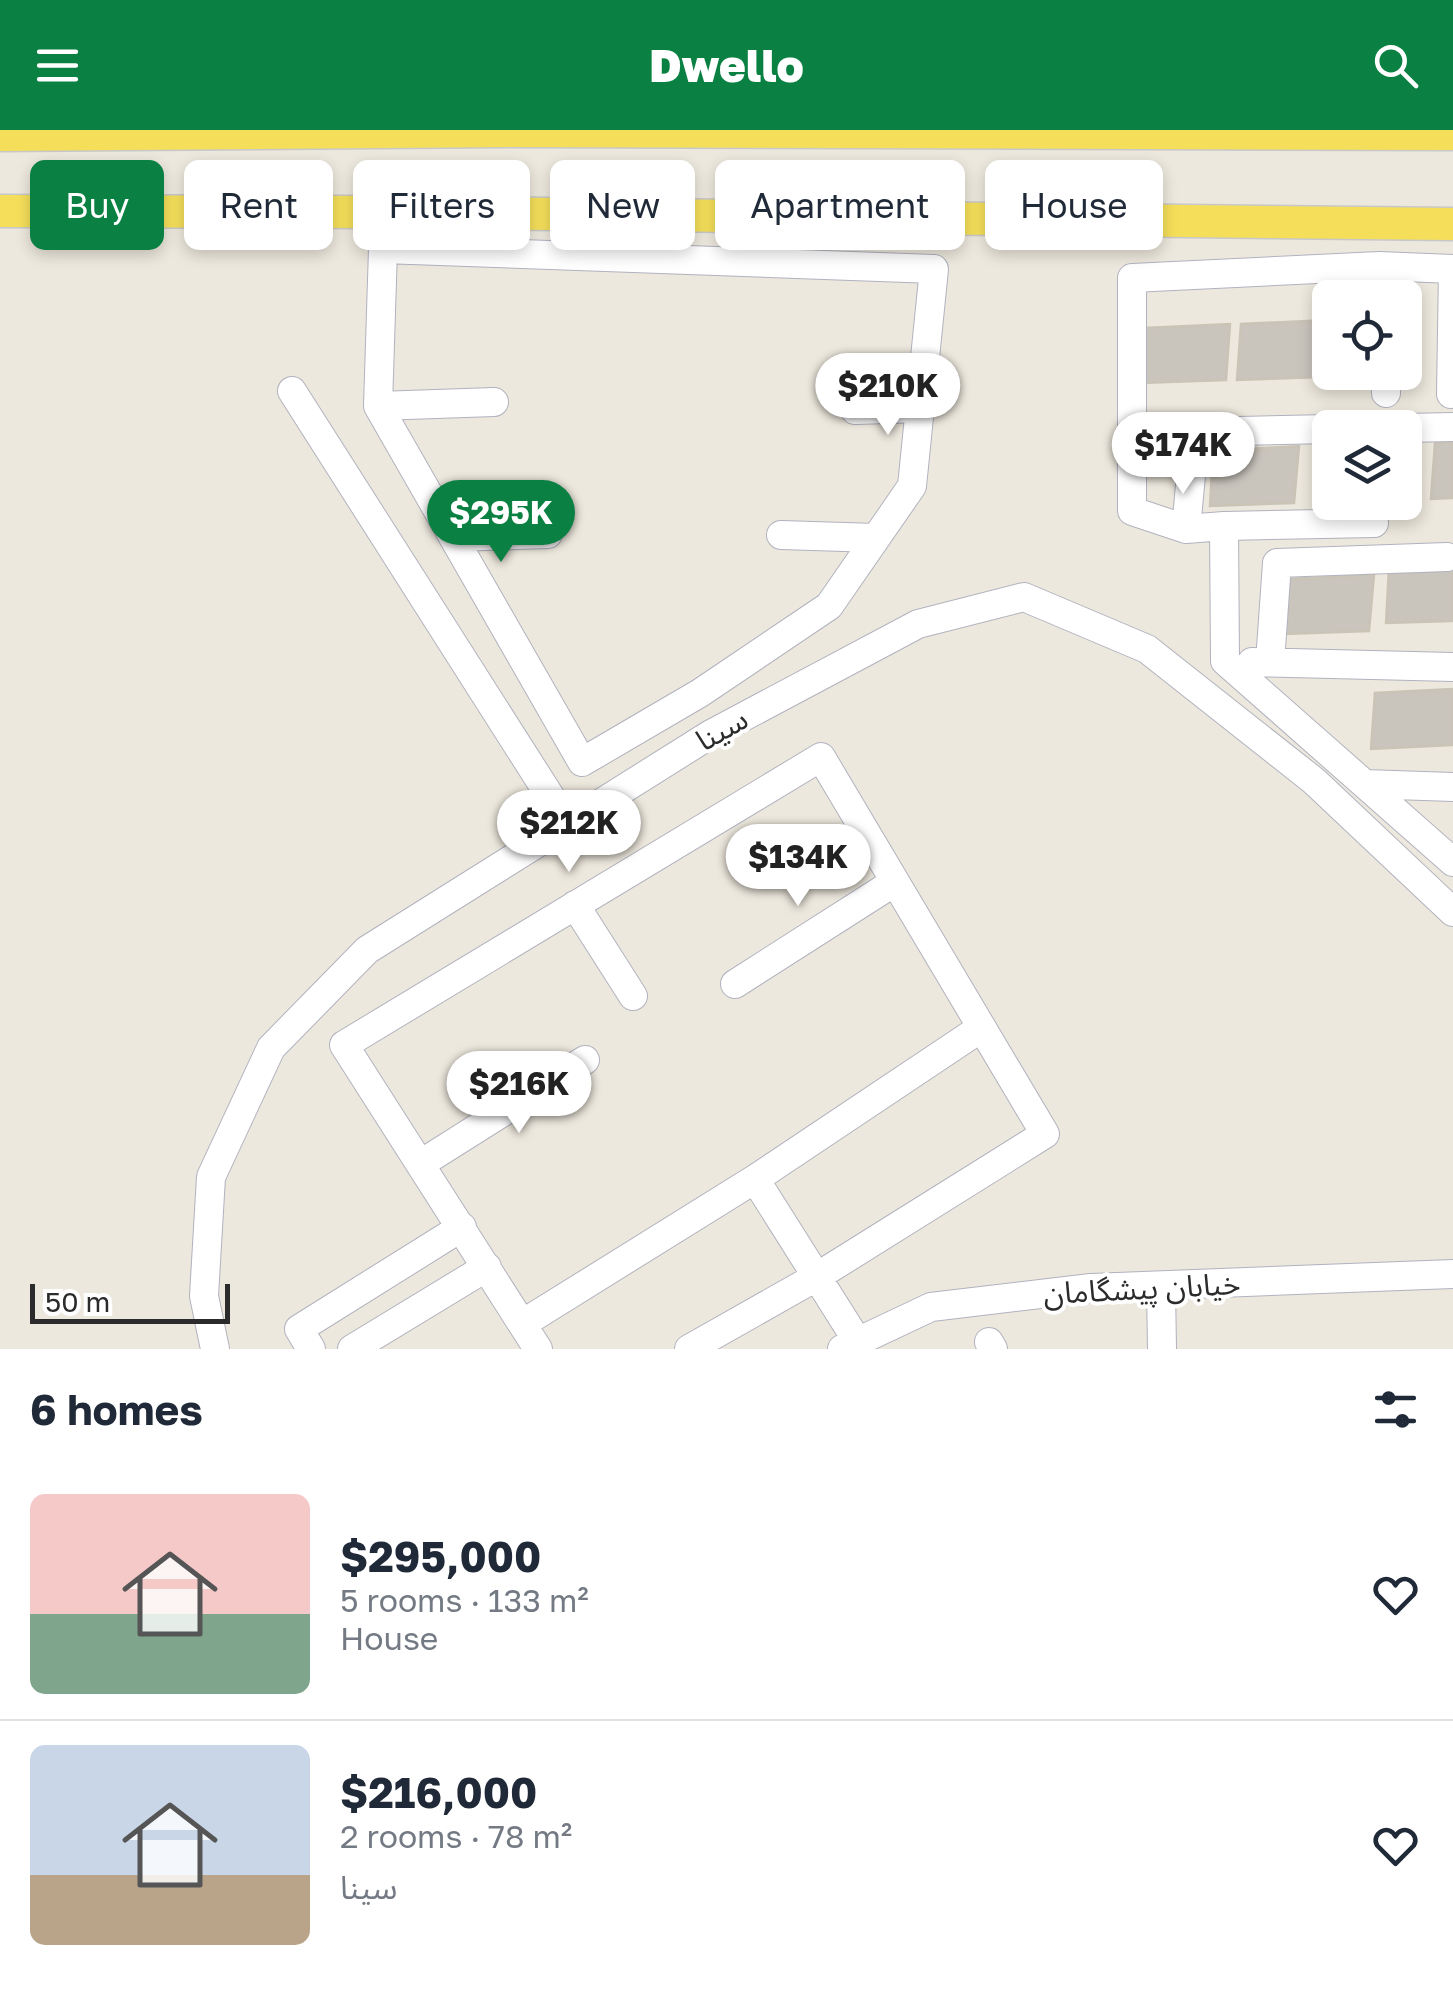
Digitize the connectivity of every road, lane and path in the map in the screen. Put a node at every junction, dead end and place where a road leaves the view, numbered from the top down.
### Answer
1 (1187, 132) edge
2 (1453, 134) edge
3 (0, 135) edge
4 (0, 211) edge
5 (353, 212) edge
6 (530, 214) edge
7 (1453, 224) edge
8 (383, 250) edge
9 (409, 250) edge
10 (1379, 266) junction
11 (1453, 269) edge
12 (1380, 280) edge
13 (292, 391) dead end
14 (1451, 394) edge
15 (494, 402) dead end
16 (378, 406) junction
17 (920, 408) junction
18 (855, 410) dead end
19 (1453, 427) edge
20 (1422, 428) edge
21 (1312, 429) edge
22 (1374, 522) dead end
23 (1224, 526) junction
24 (1186, 529) junction
25 (548, 534) dead end
26 (780, 535) dead end
27 (454, 537) junction
28 (876, 538) junction
29 (1447, 557) dead end
30 (1225, 661) junction
31 (1270, 662) junction
32 (1453, 667) edge
33 (1364, 784) junction
34 (1453, 786) edge
35 (568, 826) junction
36 (1453, 862) edge
37 (893, 883) junction
38 (575, 905) junction
39 (1453, 912) edge
40 (735, 984) dead end
41 (633, 996) dead end
42 (981, 1028) junction
43 (585, 1060) dead end
44 (422, 1163) junction
45 (755, 1179) junction
46 (462, 1227) junction
47 (487, 1267) junction
48 (1453, 1274) edge
49 (818, 1276) junction
50 (1161, 1288) junction
51 (522, 1324) junction
52 (849, 1344) edge
53 (216, 1349) edge
54 (311, 1349) edge
55 (352, 1349) edge
56 (538, 1349) edge
57 (689, 1349) edge
58 (1162, 1349) edge

1 - 2 main road
1 - 3 main road
4 - 5 main road
6 - 7 main road
8 - 16 street
9 - 17 street
10 - 11 street
10 - 12 street
10 - 24 street
11 - 14 street
13 - 35 street
15 - 16 street
16 - 27 street
17 - 18 street
17 - 28 street
19 - 20 street
21 - 24 street
22 - 23 street
23 - 24 street
23 - 30 street
25 - 27 street
26 - 28 street
27 - 28 street
29 - 31 street
30 - 31 street
30 - 33 street
31 - 32 street
33 - 34 street
33 - 36 street
35 - 39 street, سینا
35 - 53 street, سینا
37 - 38 street
37 - 40 street
37 - 42 street
38 - 41 street
38 - 44 street
42 - 45 street
42 - 49 street
43 - 44 street
44 - 46 street
45 - 49 street
45 - 51 street
46 - 47 street
46 - 54 street
47 - 51 street
47 - 55 street
48 - 50 street, خیابان پیشگامان
49 - 52 street
49 - 57 street
50 - 52 street, خیابان پیشگامان
50 - 58 street
51 - 56 street

